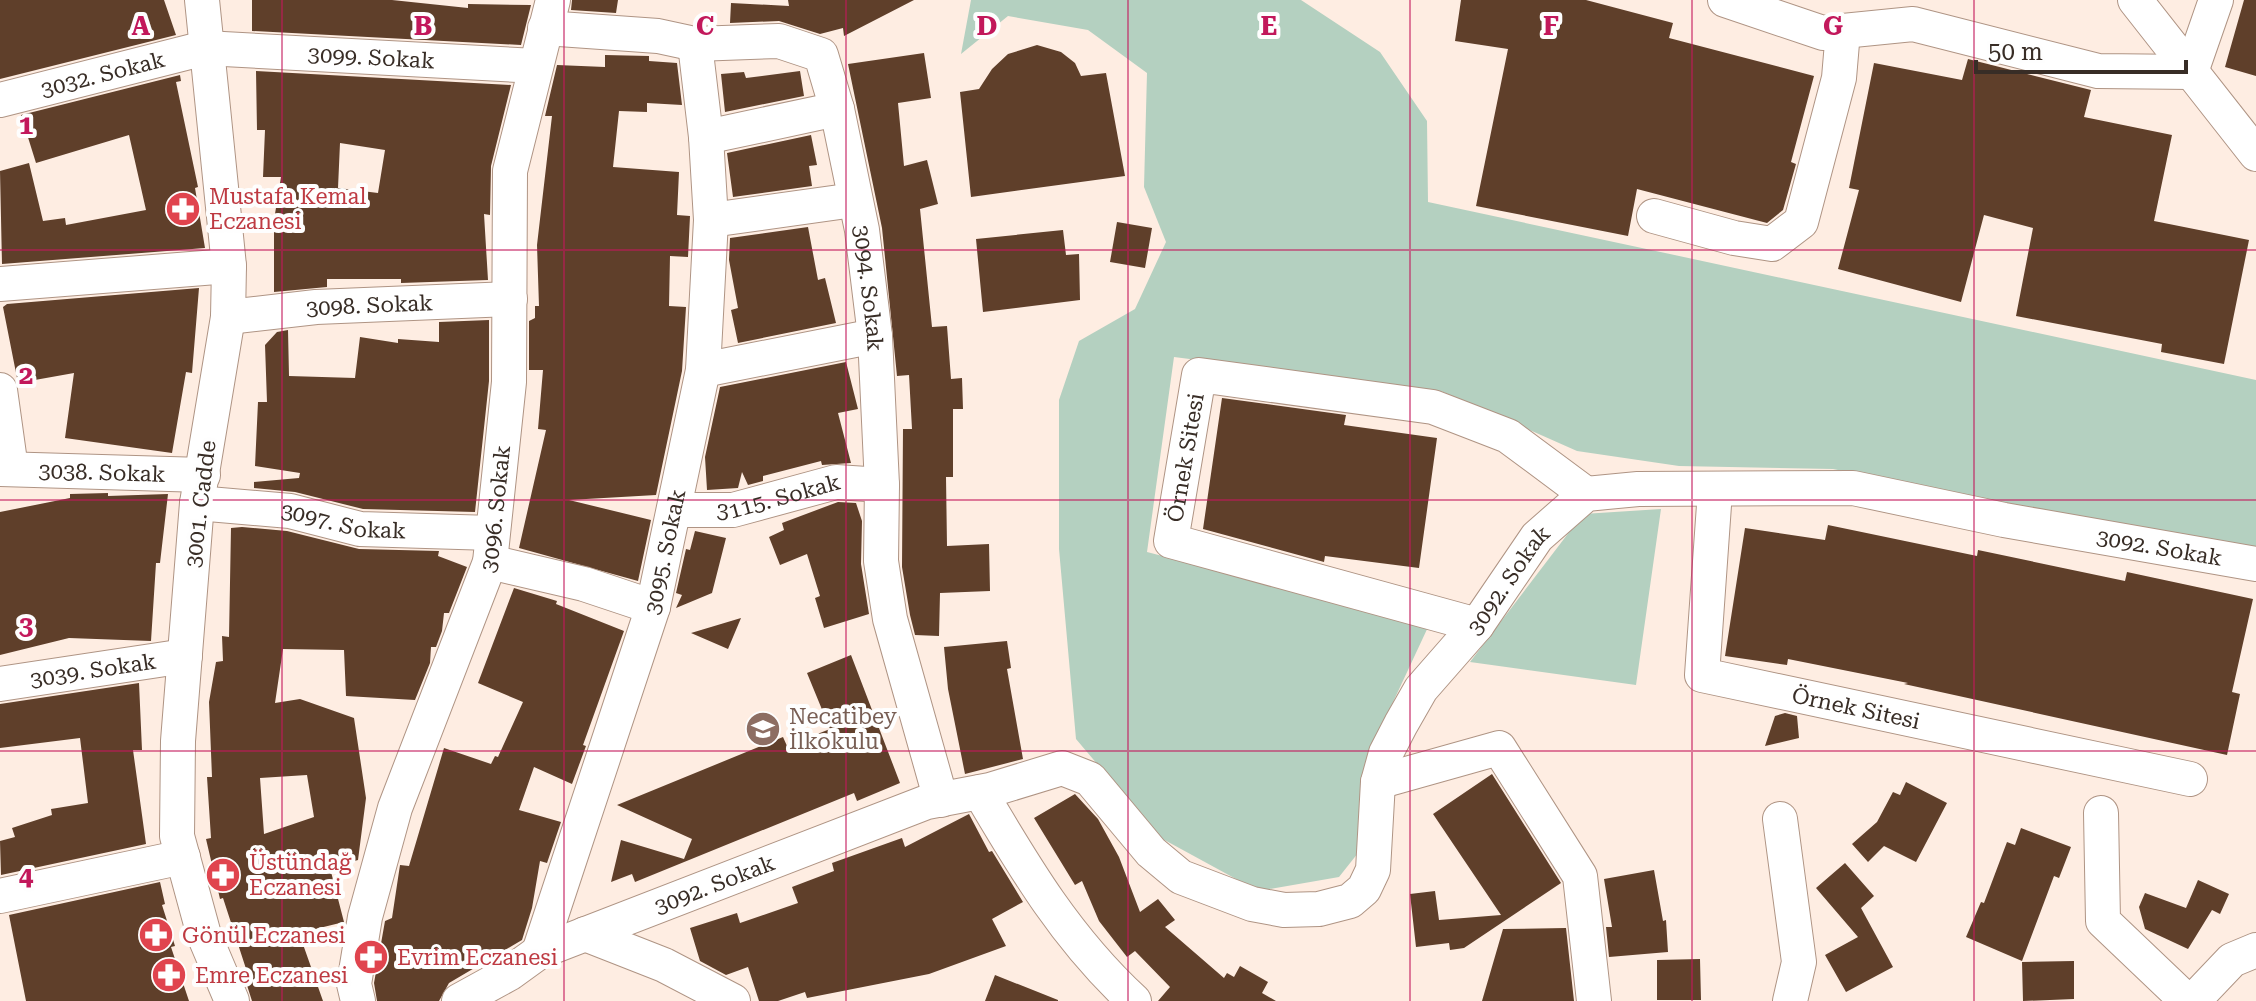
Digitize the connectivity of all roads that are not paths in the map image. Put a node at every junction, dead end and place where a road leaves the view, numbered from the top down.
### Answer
1 (202, 0) edge
2 (1725, 0) edge
3 (2135, 0) edge
4 (2216, 0) edge
5 (549, 14) edge
6 (1843, 31) junction
7 (695, 44) junction
8 (205, 48) junction
9 (536, 66) junction
10 (2191, 72) junction
11 (0, 100) edge
12 (837, 109) junction
13 (706, 137) junction
14 (2256, 154) edge
15 (854, 200) junction
16 (1654, 216) dead end
17 (711, 220) junction
18 (229, 266) junction
19 (0, 284) edge
20 (510, 299) junction
21 (228, 317) junction
22 (875, 336) junction
23 (703, 370) junction
24 (0, 390) edge
25 (5, 469) edge
26 (882, 485) junction
27 (200, 489) junction
28 (1715, 491) junction
29 (1586, 494) junction
30 (674, 510) junction
31 (491, 547) junction
32 (2256, 564) edge
33 (653, 607) junction
34 (1477, 625) junction
35 (185, 656) junction
36 (0, 684) edge
37 (2190, 779) dead end
38 (1378, 782) junction
39 (980, 792) junction
40 (941, 800) junction
41 (2101, 813) dead end
42 (1780, 819) dead end
43 (183, 857) junction
44 (0, 896) edge
45 (585, 934) junction
46 (2256, 950) edge
47 (539, 952) junction
48 (222, 998) edge
49 (358, 1001) edge
50 (459, 1001) edge
51 (733, 1001) edge
52 (1134, 1001) edge
53 (1594, 1001) edge
54 (1790, 1001) edge
55 (2190, 1001) edge

1 - 8 street, 3001. Cadde
2 - 6 street
3 - 10 street
4 - 10 street
5 - 7 street, 3094. Sokak
5 - 9 street, 3096. Sokak
6 - 10 street
6 - 16 street
7 - 12 street, 3094. Sokak
7 - 13 street, 3095. Sokak
8 - 9 street, 3099. Sokak
8 - 11 street, 3032. Sokak
8 - 18 street, 3001. Cadde
9 - 20 street, 3096. Sokak
10 - 14 street
12 - 13 street
12 - 15 street, 3094. Sokak
13 - 17 street, 3095. Sokak
15 - 17 street
15 - 22 street, 3094. Sokak
17 - 23 street, 3095. Sokak
18 - 19 street
18 - 21 street, 3001. Cadde
20 - 21 street, 3098. Sokak
20 - 31 street, 3096. Sokak
21 - 27 street, 3001. Cadde
22 - 23 street
22 - 26 street, 3094. Sokak
23 - 30 street, 3095. Sokak
24 - 25 street
25 - 27 street, 3038. Sokak
26 - 30 street, 3115. Sokak
26 - 40 street, 3094. Sokak
27 - 31 street, 3097. Sokak
27 - 35 street, 3001. Cadde
28 - 29 street, 3092. Sokak
28 - 32 street, 3092. Sokak
28 - 37 street, Örnek Sitesi
29 - 34 street, 3092. Sokak
29 - 34 street, Örnek Sitesi
30 - 33 street, 3095. Sokak
31 - 33 street, 3097. Sokak
31 - 49 street, 3096. Sokak
33 - 47 street, 3095. Sokak
34 - 38 street, 3092. Sokak
35 - 36 street, 3039. Sokak
35 - 43 street, 3001. Cadde
38 - 39 street, 3092. Sokak
38 - 53 street
39 - 40 street, 3092. Sokak
39 - 52 street
40 - 45 street, 3092. Sokak
41 - 55 street
42 - 54 street
43 - 44 street
43 - 48 street, 3001. Cadde
45 - 47 street, 3092. Sokak
45 - 51 street
46 - 55 street
47 - 50 street, 3092. Sokak

